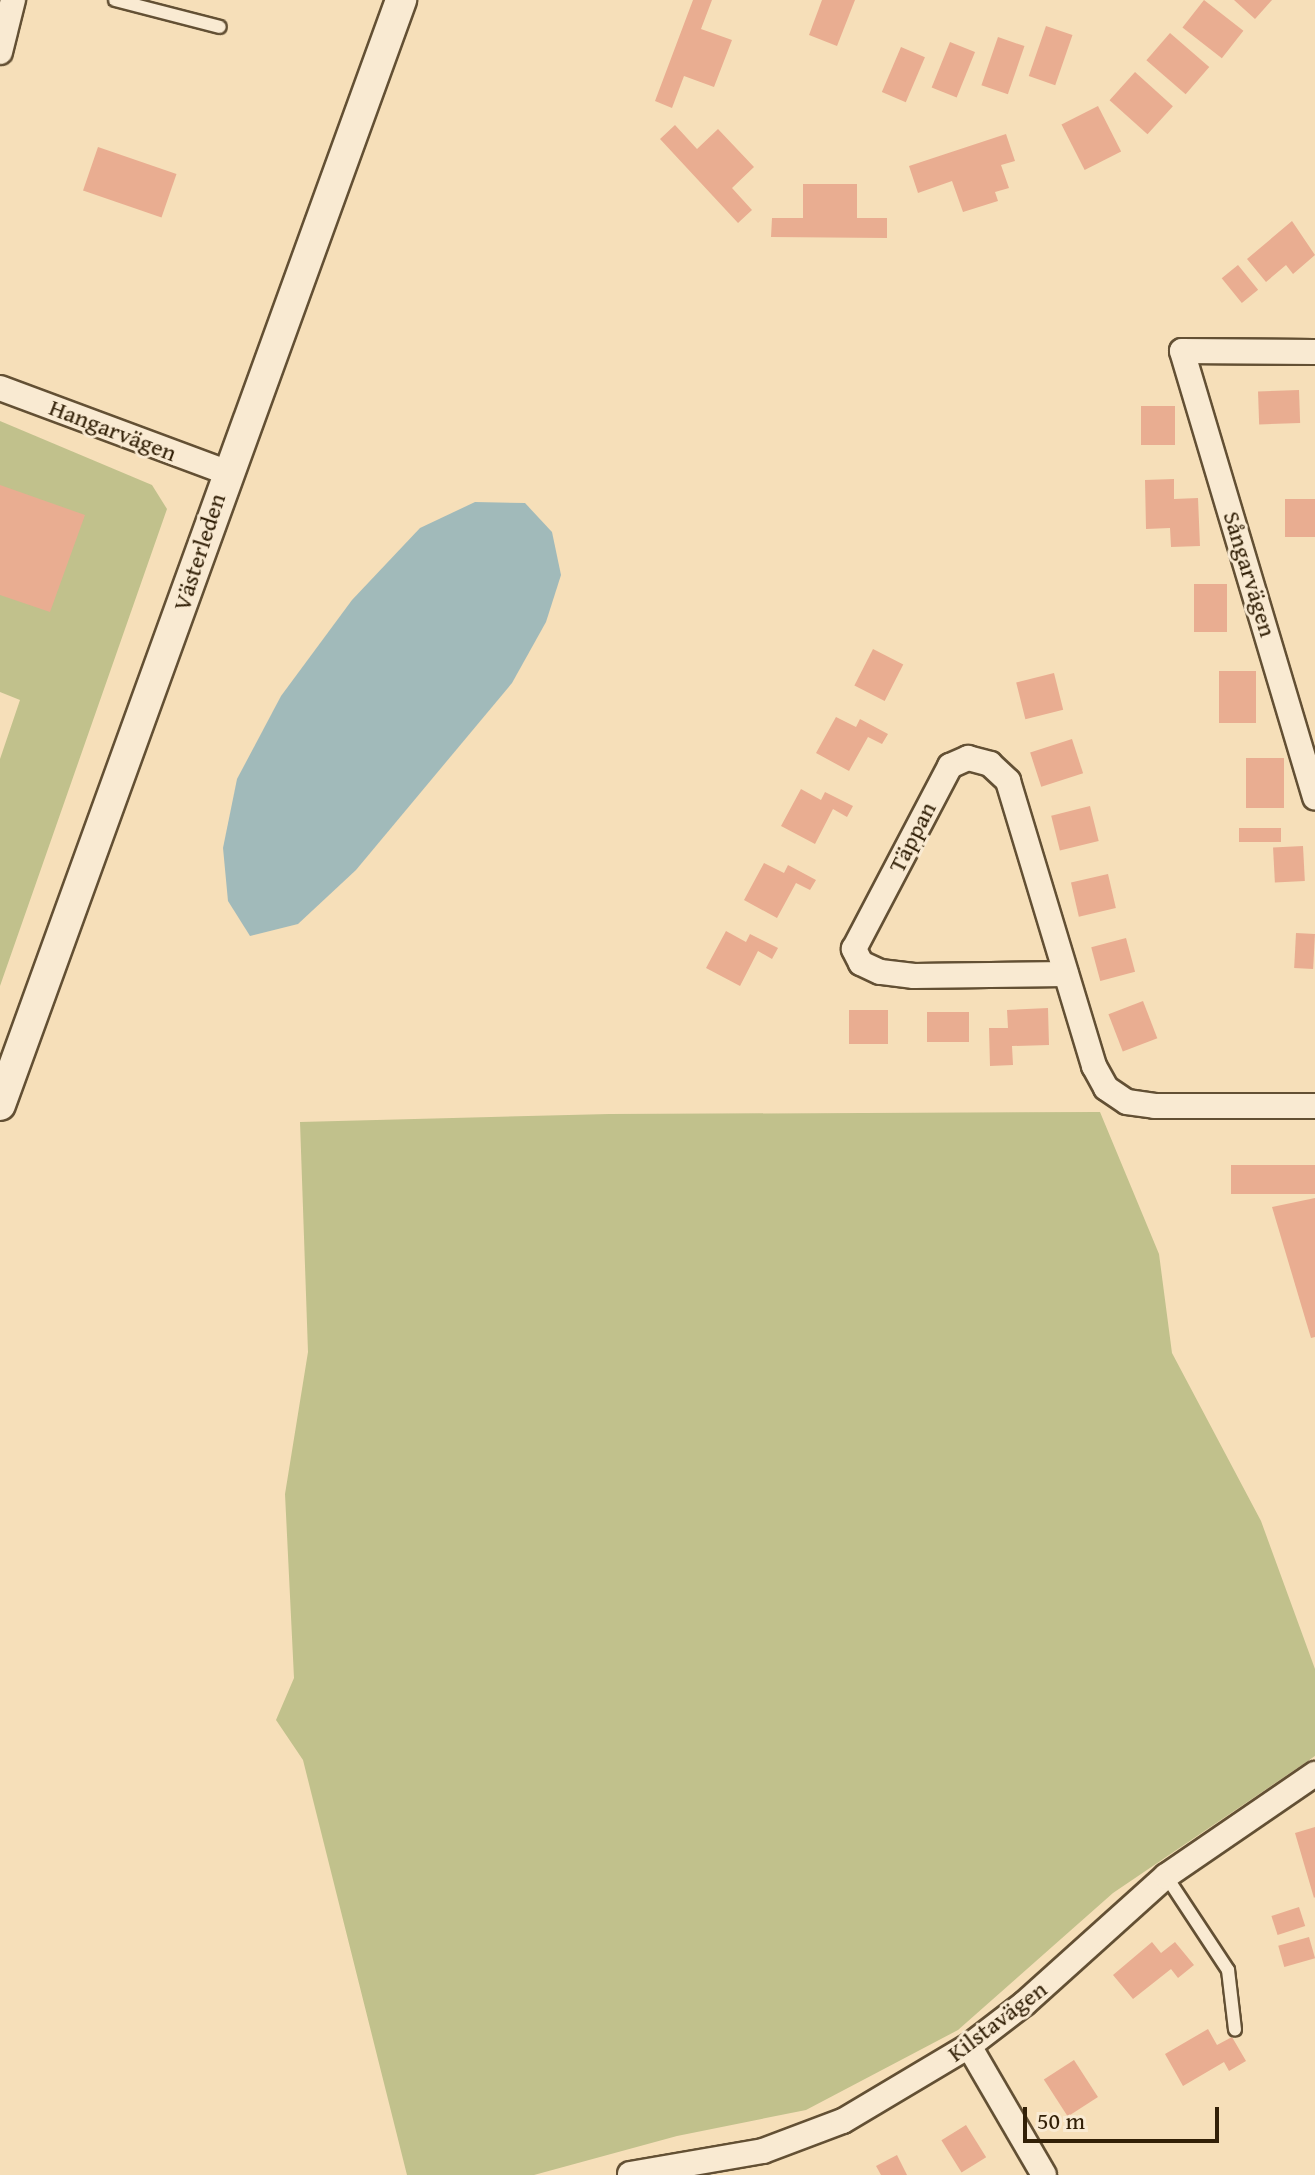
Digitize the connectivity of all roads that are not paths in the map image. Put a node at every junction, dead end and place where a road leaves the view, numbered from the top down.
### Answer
1 (13, 0) edge
2 (115, 0) edge
3 (401, 0) edge
4 (220, 27) dead end
5 (0, 52) edge
6 (1315, 352) edge
7 (0, 388) edge
8 (226, 472) junction
9 (1315, 798) edge
10 (1066, 974) junction
11 (0, 1105) edge
12 (1315, 1106) edge
13 (1315, 1774) edge
14 (1166, 1876) junction
15 (1235, 2030) dead end
16 (969, 2046) junction
17 (630, 2174) edge
18 (1044, 2175) edge

1 - 5 street
2 - 4 lane
3 - 8 street, Västerleden
6 - 9 street, Sångarvägen
7 - 8 street, Hangarvägen
8 - 11 street, Västerleden
10 - 10 street, Täppan
10 - 12 street
13 - 14 street, Kilstavägen
14 - 15 lane
14 - 16 street, Kilstavägen
16 - 17 street, Kilstavägen
16 - 18 street

